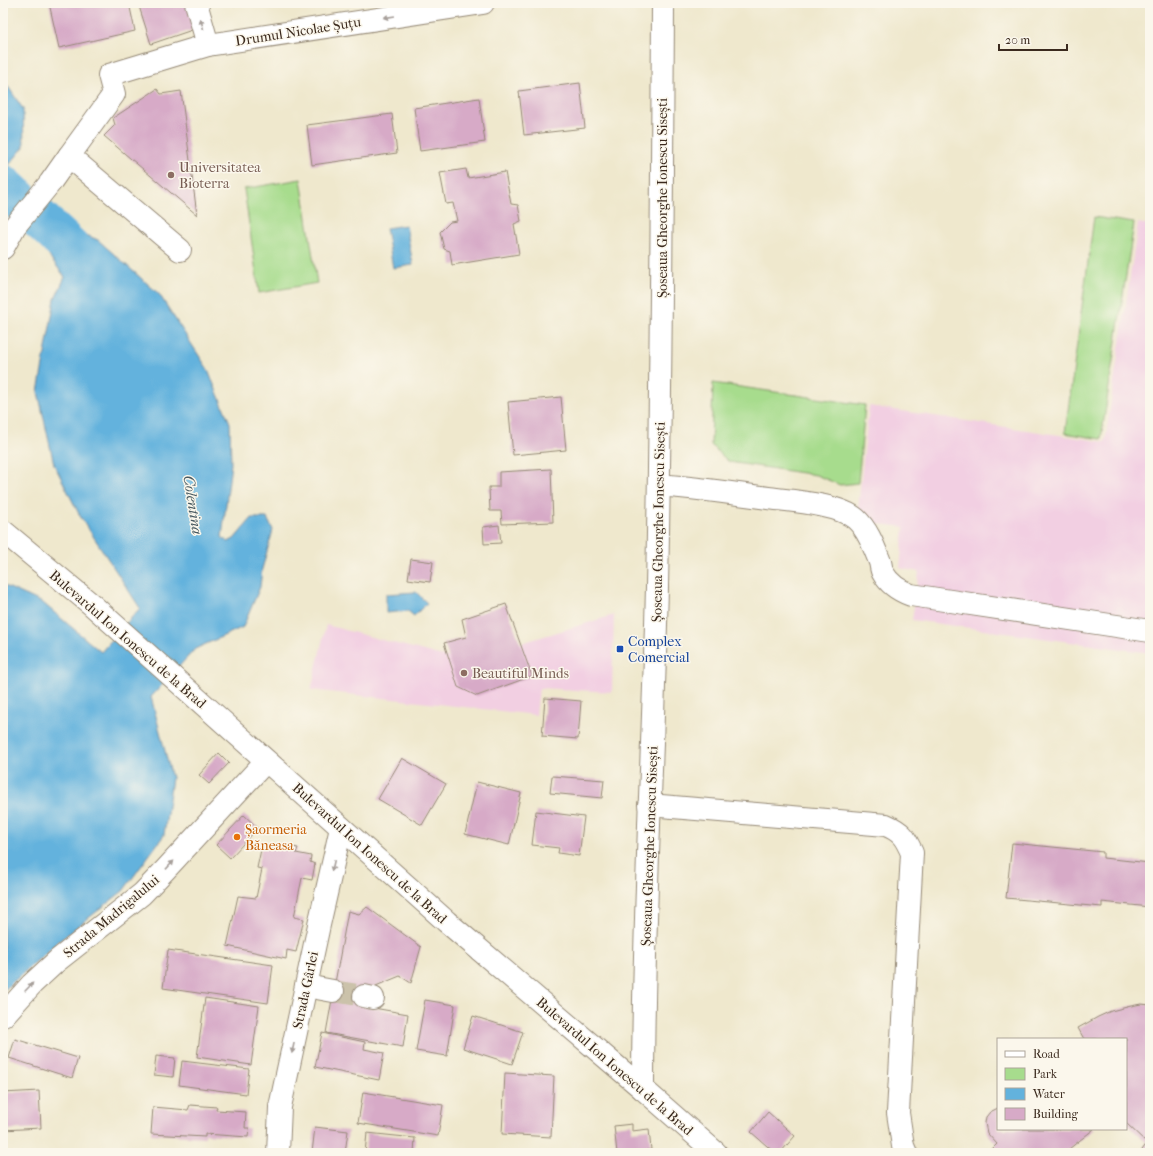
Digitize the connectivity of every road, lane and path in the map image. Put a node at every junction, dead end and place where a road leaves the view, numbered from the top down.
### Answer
1 (196, 3) edge
2 (483, 3) edge
3 (663, 3) edge
4 (208, 45) junction
5 (69, 156) junction
6 (3, 248) edge
7 (180, 250) dead end
8 (659, 485) junction
9 (3, 531) edge
10 (3, 537) edge
11 (27, 551) junction
12 (1150, 630) edge
13 (266, 761) junction
14 (649, 805) junction
15 (341, 828) junction
16 (306, 986) junction
17 (333, 991) tunnel mouth
18 (3, 1016) edge
19 (643, 1089) junction
20 (278, 1153) edge
21 (716, 1153) edge
22 (906, 1153) edge

4 -> 1 street
2 -> 4 street, Drumul Nicolae Șuțu
3 - 8 street, Șoseaua Gheorghe Ionescu Sisești
4 - 5 street, Drumul Nicolae Șuțu
5 - 6 street
5 - 7 street
8 - 12 street
8 - 14 street, Șoseaua Gheorghe Ionescu Sisești
9 - 11 street, Bulevardul Ion Ionescu de la Brad
10 - 11 street, Bulevardul Ion Ionescu de la Brad
11 - 13 street, Bulevardul Ion Ionescu de la Brad
13 - 15 street, Bulevardul Ion Ionescu de la Brad
18 -> 13 street, Strada Madrigalului
14 - 19 street, Șoseaua Gheorghe Ionescu Sisești
14 - 22 street
15 -> 16 street, Strada Gârlei
15 - 19 street, Bulevardul Ion Ionescu de la Brad
16 - 17 street
16 -> 20 street, Strada Gârlei
19 - 21 street, Bulevardul Ion Ionescu de la Brad

